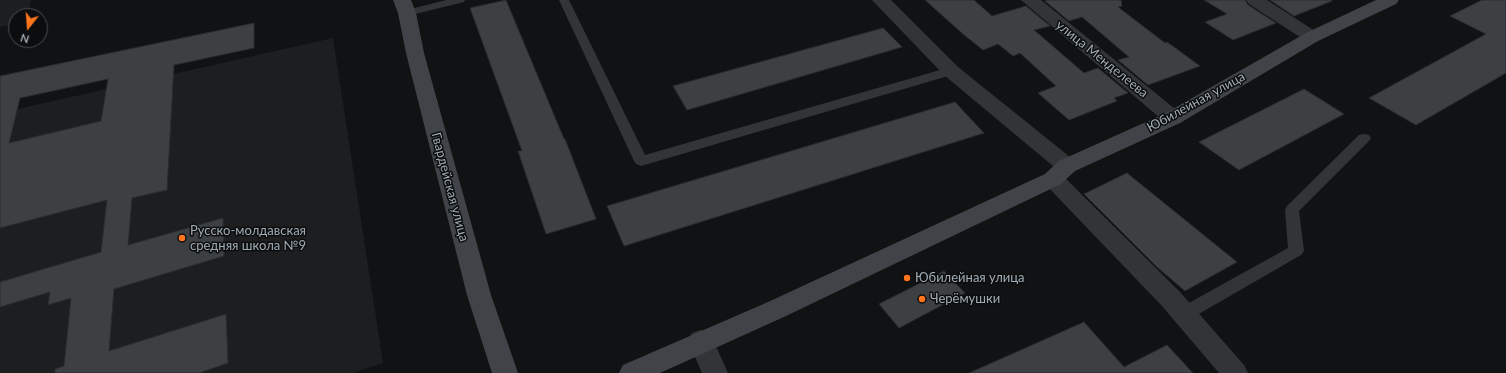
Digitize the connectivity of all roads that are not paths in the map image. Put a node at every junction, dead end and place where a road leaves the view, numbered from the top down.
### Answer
1 (460, 0) edge
2 (564, 0) edge
3 (881, 0) edge
4 (1030, 0) edge
5 (1255, 0) edge
6 (1390, 0) edge
7 (404, 6) edge
8 (1312, 37) junction
9 (952, 71) junction
10 (1174, 118) junction
11 (1364, 138) dead end
12 (1060, 173) junction
13 (1184, 314) junction
14 (701, 341) junction
15 (505, 373) edge
16 (632, 373) edge
17 (715, 373) edge
18 (1235, 373) edge

1 - 7 lane
2 - 9 lane
3 - 9 street
4 - 10 street, улица Менделеева
5 - 8 street
6 - 8 street, Юбилейная улица
7 - 15 street, Гвардейская улица
8 - 10 street, Юбилейная улица
9 - 12 street
10 - 12 street, Юбилейная улица
11 - 13 lane
12 - 13 street
12 - 14 street, Юбилейная улица
13 - 18 street
14 - 16 street, Юбилейная улица
14 - 17 street

